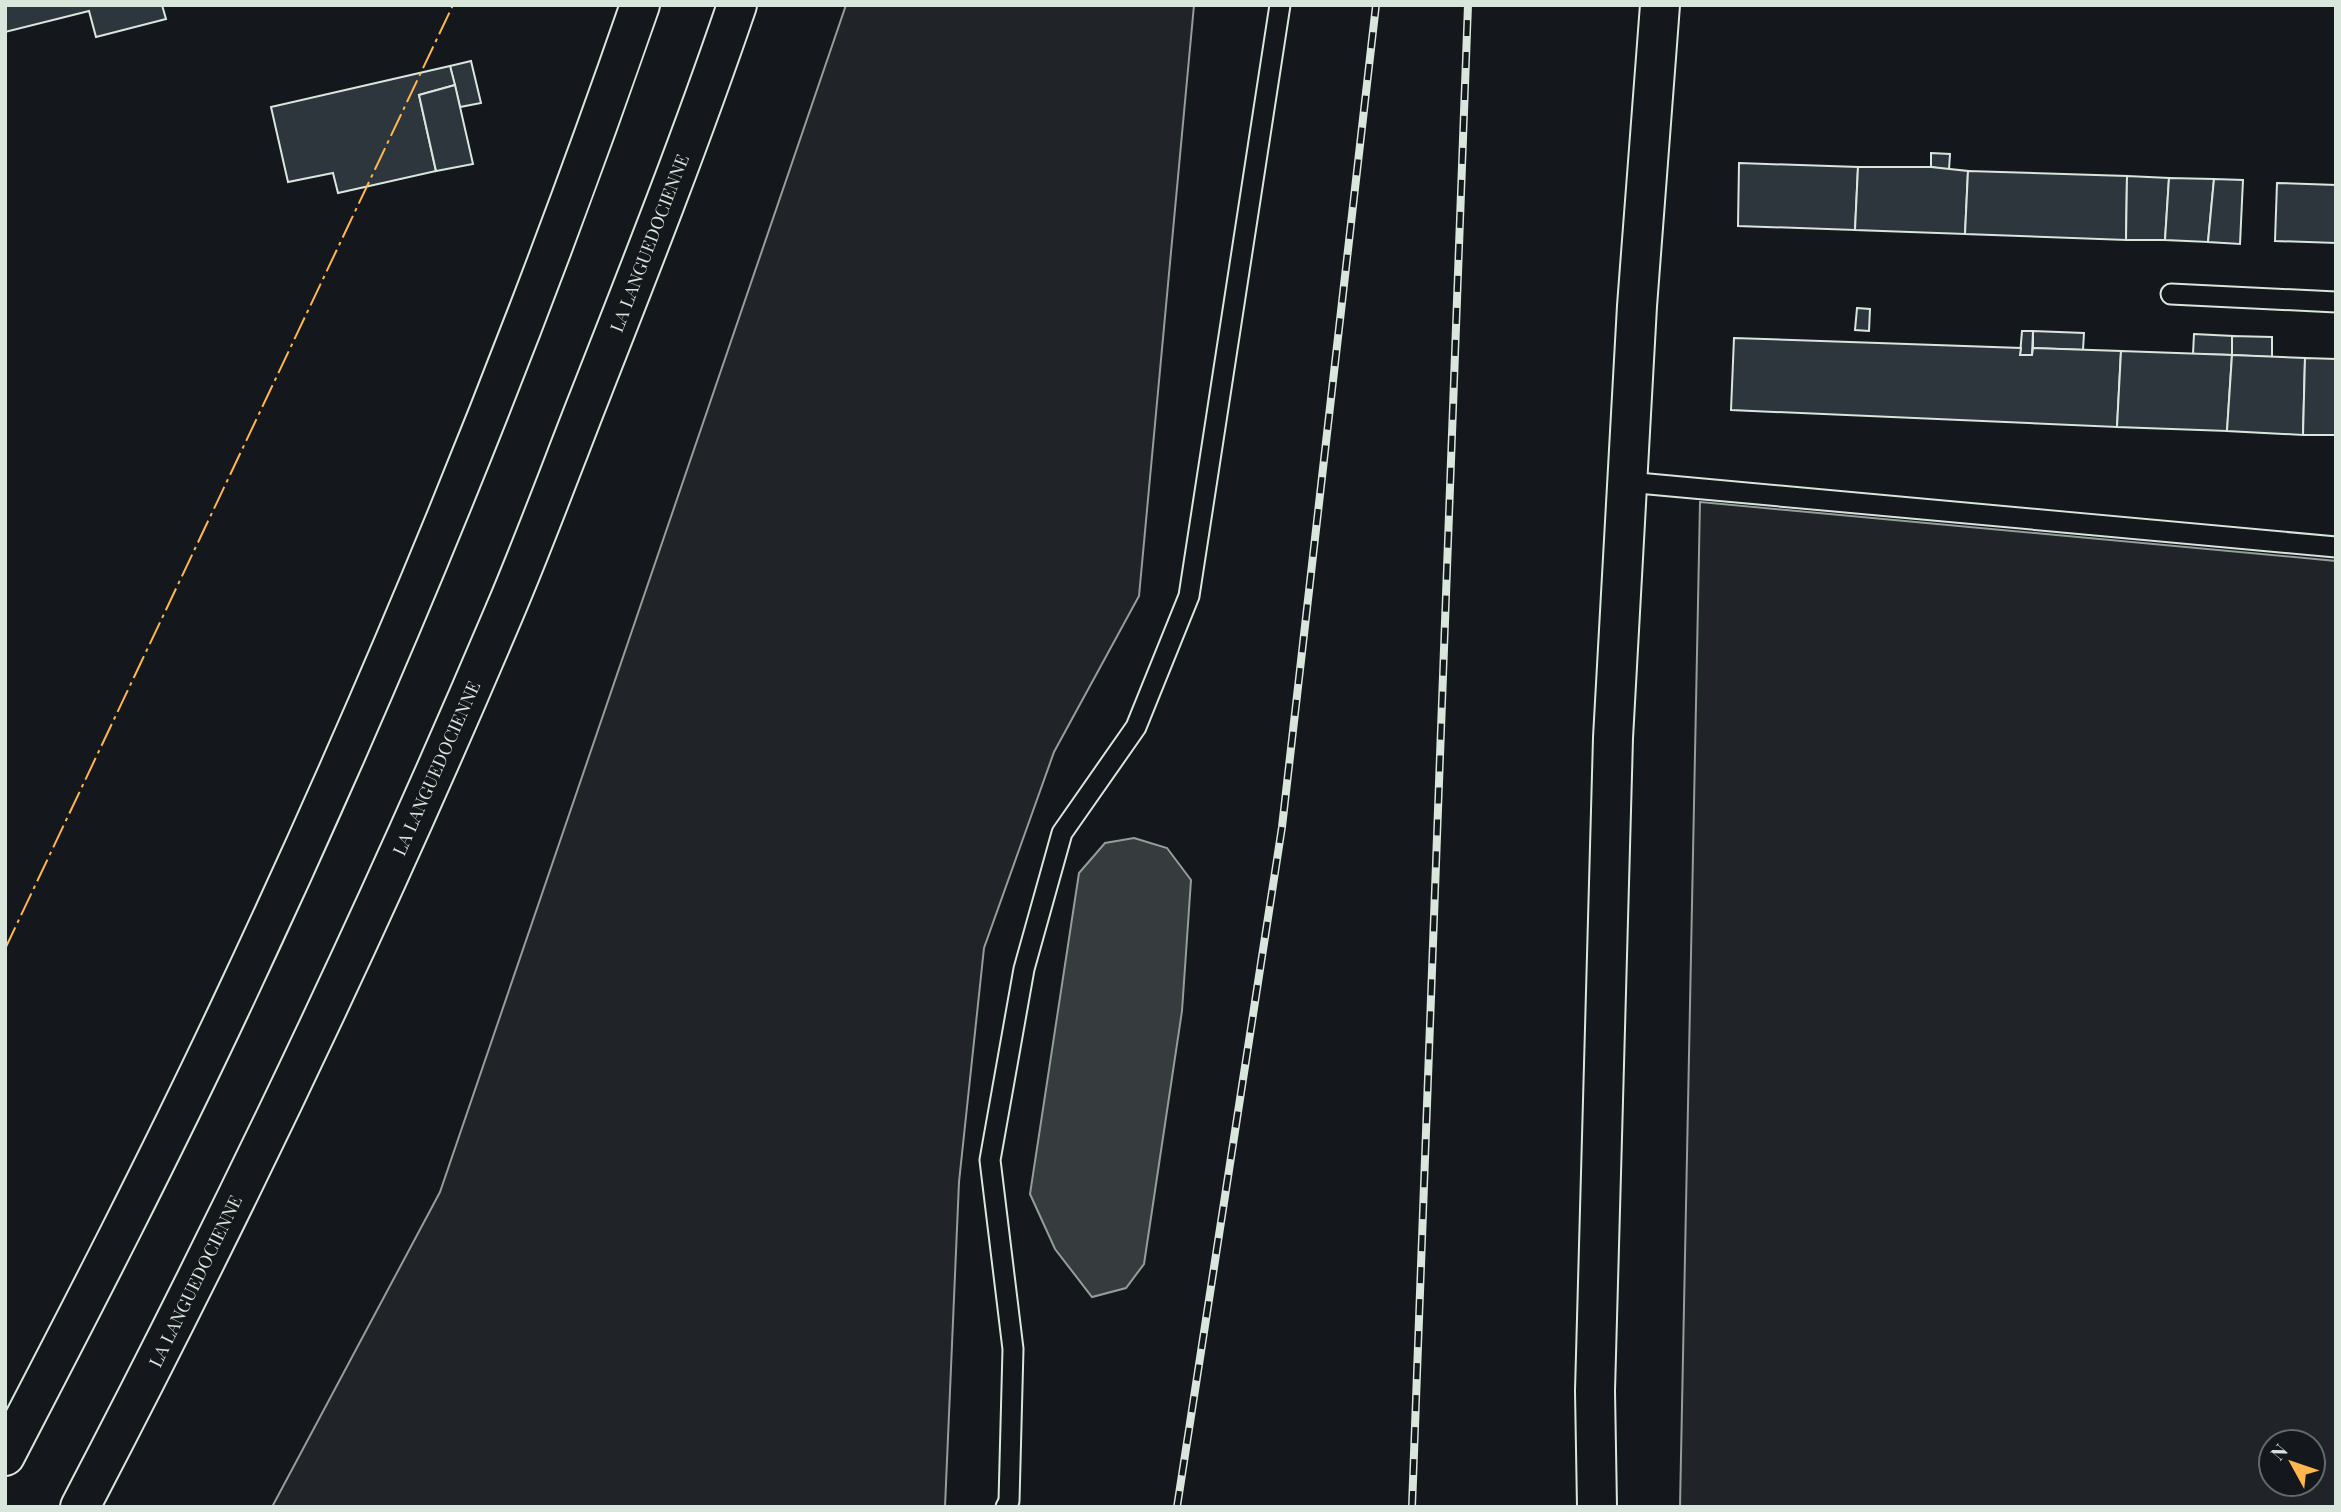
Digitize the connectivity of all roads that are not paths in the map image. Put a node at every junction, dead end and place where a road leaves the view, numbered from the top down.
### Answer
1 (640, 5) edge
2 (737, 5) edge
3 (1280, 5) edge
4 (1660, 5) edge
5 (2171, 295) dead end
6 (2336, 302) edge
7 (1627, 482) junction
8 (2336, 547) edge
9 (5, 1456) edge
10 (80, 1507) edge
11 (1006, 1507) edge
12 (1597, 1507) edge

1 - 9 main road
2 - 10 main road, LA LANGUEDOCIENNE
3 - 11 lane
4 - 7 main road
5 - 6 lane
7 - 8 lane
7 - 12 main road

